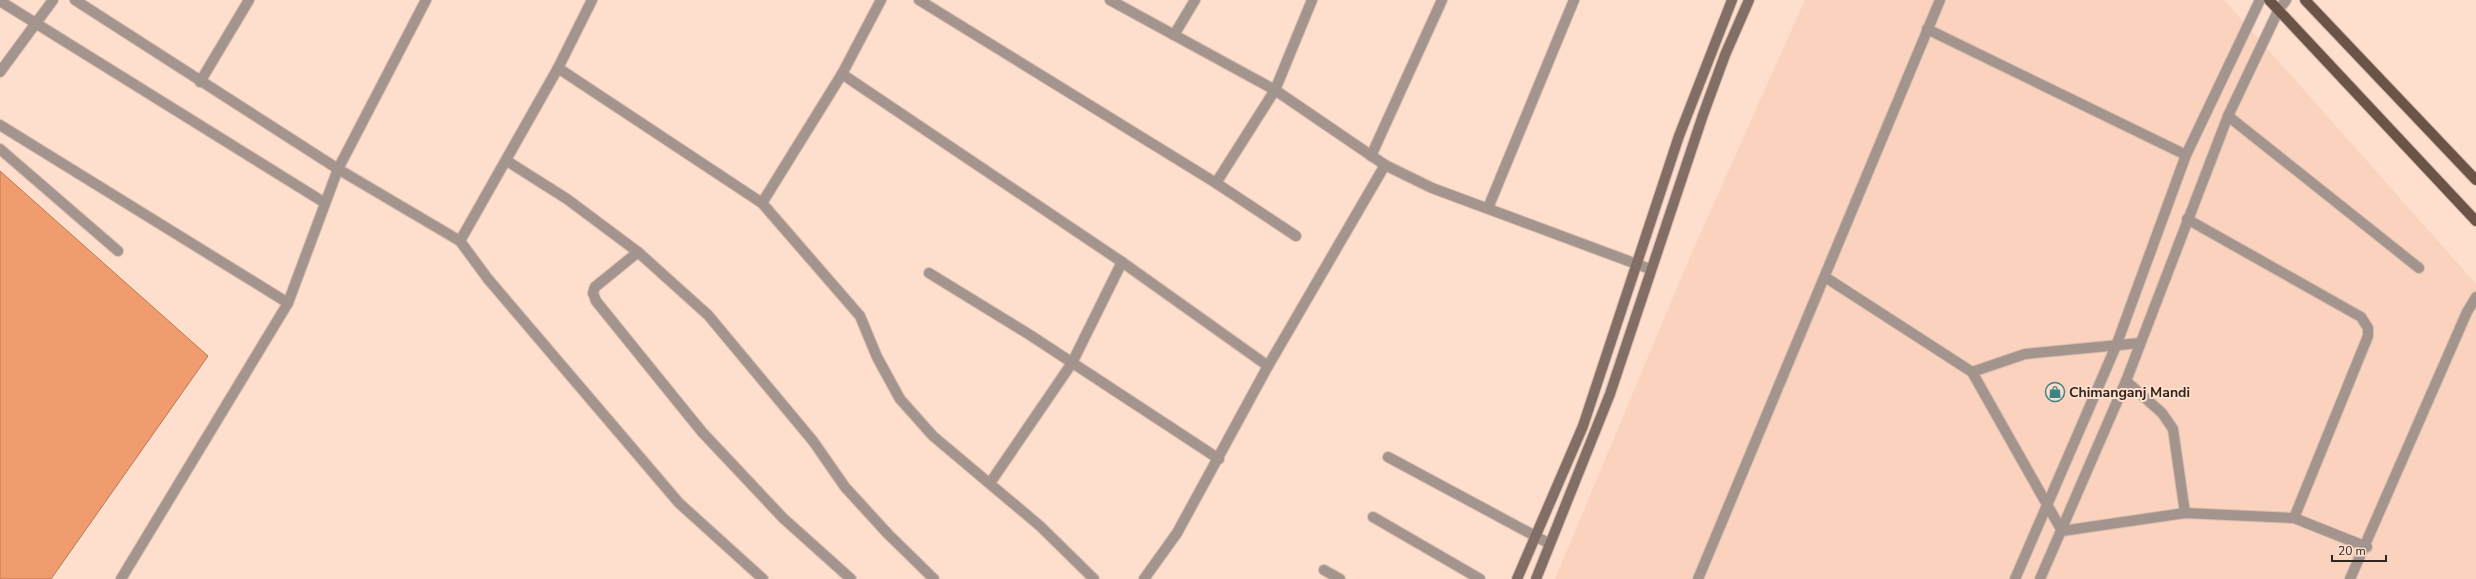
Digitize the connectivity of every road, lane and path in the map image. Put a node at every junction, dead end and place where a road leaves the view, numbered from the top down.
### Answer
1 (75, 0) edge
2 (249, 0) edge
3 (426, 0) edge
4 (592, 0) edge
5 (881, 0) edge
6 (919, 0) edge
7 (1110, 0) edge
8 (1195, 0) edge
9 (1312, 0) edge
10 (1442, 0) edge
11 (1574, 0) edge
12 (1732, 0) edge
13 (1749, 0) edge
14 (1940, 0) edge
15 (2260, 0) edge
16 (2269, 0) edge
17 (2286, 0) edge
18 (2305, 0) edge
19 (0, 1) edge
20 (53, 1) edge
21 (2279, 9) junction
22 (36, 24) junction
23 (1927, 29) junction
24 (1174, 35) junction
25 (558, 68) junction
26 (0, 72) edge
27 (842, 74) junction
28 (200, 82) junction
29 (1275, 90) junction
30 (2228, 116) junction
31 (0, 125) edge
32 (0, 149) edge
33 (2186, 155) junction
34 (1371, 156) junction
35 (507, 161) junction
36 (1385, 165) junction
37 (338, 169) junction
38 (2476, 180) edge
39 (1216, 183) junction
40 (325, 202) junction
41 (762, 203) junction
42 (1488, 208) junction
43 (2187, 219) junction
44 (2476, 221) edge
45 (1296, 236) dead end
46 (460, 240) junction
47 (118, 251) dead end
48 (638, 252) junction
49 (1122, 262) junction
50 (1636, 265) junction
51 (2419, 268) dead end
52 (1650, 269) junction
53 (929, 273) dead end
54 (1825, 277) junction
55 (2476, 297) edge
56 (288, 303) junction
57 (2140, 343) junction
58 (2116, 346) junction
59 (1072, 363) junction
60 (1268, 366) junction
61 (1972, 372) junction
62 (2126, 381) junction
63 (1388, 457) dead end
64 (1219, 459) junction
65 (990, 483) junction
66 (2047, 505) junction
67 (2185, 513) junction
68 (1373, 517) dead end
69 (2294, 518) junction
70 (2062, 531) junction
71 (1533, 536) junction
72 (1550, 544) junction
73 (2366, 547) junction
74 (1324, 570) dead end
75 (1702, 578) edge
76 (121, 579) edge
77 (763, 579) edge
78 (851, 579) edge
79 (934, 579) edge
80 (1094, 579) edge
81 (1144, 579) edge
82 (1340, 579) edge
83 (1480, 579) edge
84 (1516, 579) edge
85 (1536, 579) edge
86 (2015, 579) edge
87 (2040, 579) edge
88 (2350, 579) edge

1 - 28 street
2 - 28 street
3 - 37 street
4 - 25 street
5 - 27 street
6 - 39 street
7 - 24 street
8 - 24 street
9 - 29 street
10 - 34 street
11 - 42 street
12 - 50 street
13 - 52 street
14 - 23 street
15 - 33 street
16 - 21 main road
17 - 21 street
18 - 38 main road
19 - 22 street
20 - 22 street
21 - 30 street
21 - 44 main road
22 - 26 street
22 - 40 street
23 - 33 street
23 - 54 street
24 - 29 street
25 - 35 street
25 - 41 street
27 - 41 street
27 - 49 street
28 - 37 street
29 - 34 street
29 - 39 street
30 - 43 street
30 - 51 street
31 - 56 street
32 - 47 street
33 - 58 street
34 - 36 street
35 - 46 street
35 - 48 street
36 - 42 street
36 - 60 street
37 - 40 street
37 - 46 street
39 - 45 street
40 - 56 street
41 - 65 street
42 - 50 street
43 - 57 street
43 - 69 street
46 - 77 street
48 - 78 street
48 - 79 street
49 - 59 street
49 - 60 street
50 - 52 street
50 - 71 street
52 - 72 street
53 - 59 street
54 - 61 street
54 - 75 street
55 - 73 street
56 - 76 street
57 - 58 street
57 - 62 street
58 - 61 street
58 - 66 street
59 - 64 street
59 - 65 street
60 - 64 street
61 - 66 street
62 - 67 street
62 - 70 street
63 - 71 street
64 - 81 street
65 - 80 street
66 - 70 street
66 - 86 street
67 - 69 street
67 - 70 street
68 - 83 street
69 - 73 street
70 - 87 street
71 - 72 street
71 - 84 street
72 - 85 street
73 - 88 street
74 - 82 street

